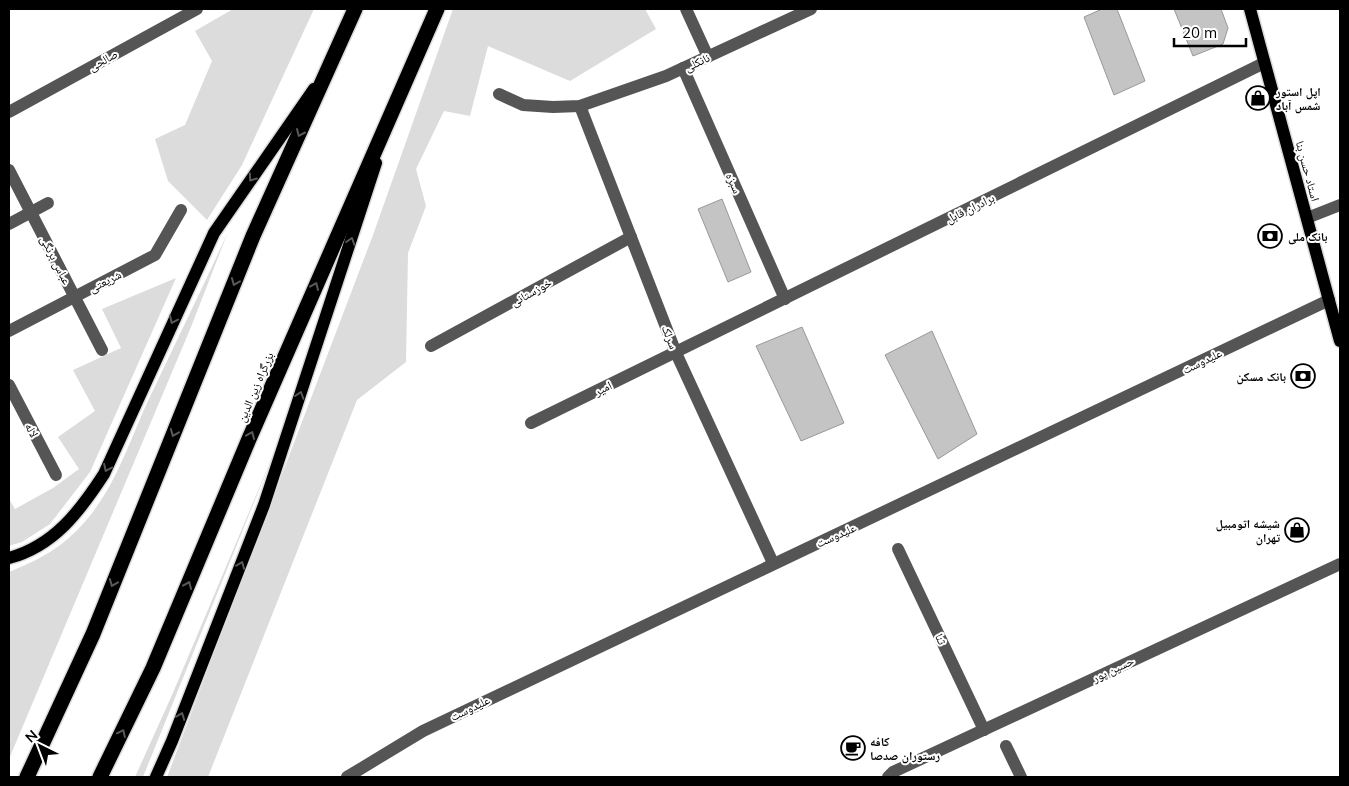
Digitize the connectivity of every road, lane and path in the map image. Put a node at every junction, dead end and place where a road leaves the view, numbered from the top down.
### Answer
1 (197, 9) edge
2 (355, 9) edge
3 (437, 9) edge
4 (686, 9) edge
5 (811, 9) edge
6 (1250, 9) edge
7 (708, 57) junction
8 (1264, 63) junction
9 (330, 66) junction
10 (683, 68) junction
11 (399, 94) junction
12 (498, 94) dead end
13 (580, 106) junction
14 (9, 112) edge
15 (9, 170) edge
16 (48, 203) dead end
17 (1340, 206) edge
18 (181, 210) dead end
19 (31, 212) junction
20 (1307, 218) junction
21 (9, 224) edge
22 (631, 237) junction
23 (75, 297) junction
24 (785, 299) junction
25 (1329, 300) junction
26 (9, 331) edge
27 (1340, 342) edge
28 (431, 346) dead end
29 (102, 350) dead end
30 (676, 353) junction
31 (9, 385) edge
32 (531, 423) dead end
33 (56, 475) dead end
34 (898, 549) dead end
35 (9, 558) edge
36 (774, 563) junction
37 (1340, 564) edge
38 (984, 730) junction
39 (1006, 746) dead end
40 (27, 777) edge
41 (100, 777) edge
42 (156, 777) edge
43 (346, 777) edge
44 (888, 777) edge
45 (1021, 777) edge

1 - 14 street, صالحی
2 - 9 highway
3 - 11 highway, بزرگراه زین الدین
4 - 7 street
5 - 7 street, نانکلی
6 - 8 main road, استاد حسن بنا
7 - 10 street, نانکلی
8 - 20 main road, استاد حسن بنا
8 - 24 street, برادران قابل
9 -> 35 main road
9 -> 40 highway
10 - 13 street, نانکلی
10 - 24 street, سبزه
41 -> 11 highway, بزرگراه زین الدین
42 -> 11 main road
12 - 13 street, نانکلی
13 - 22 street, سرلک
15 - 19 street, عباس برنگی
16 - 19 street
17 - 20 street
18 - 23 street, شریعتی
19 - 21 street
19 - 23 street, عباس برنگی
20 - 25 main road, استاد حسن بنا
22 - 28 street, خوزستانی
22 - 30 street, سرلک
23 - 26 street, شریعتی
23 - 29 street, عباس برنگی
24 - 30 street, برادران قابل
25 - 27 main road, استاد حسن بنا
25 - 36 street, علیدوست
30 - 32 street, امیر
30 - 36 street, سرلک
31 - 33 street, لاله
34 - 38 street, ثنا
36 - 43 street, علیدوست
37 - 38 street, حسین پور
38 - 44 street, حسین پور
39 - 45 street

